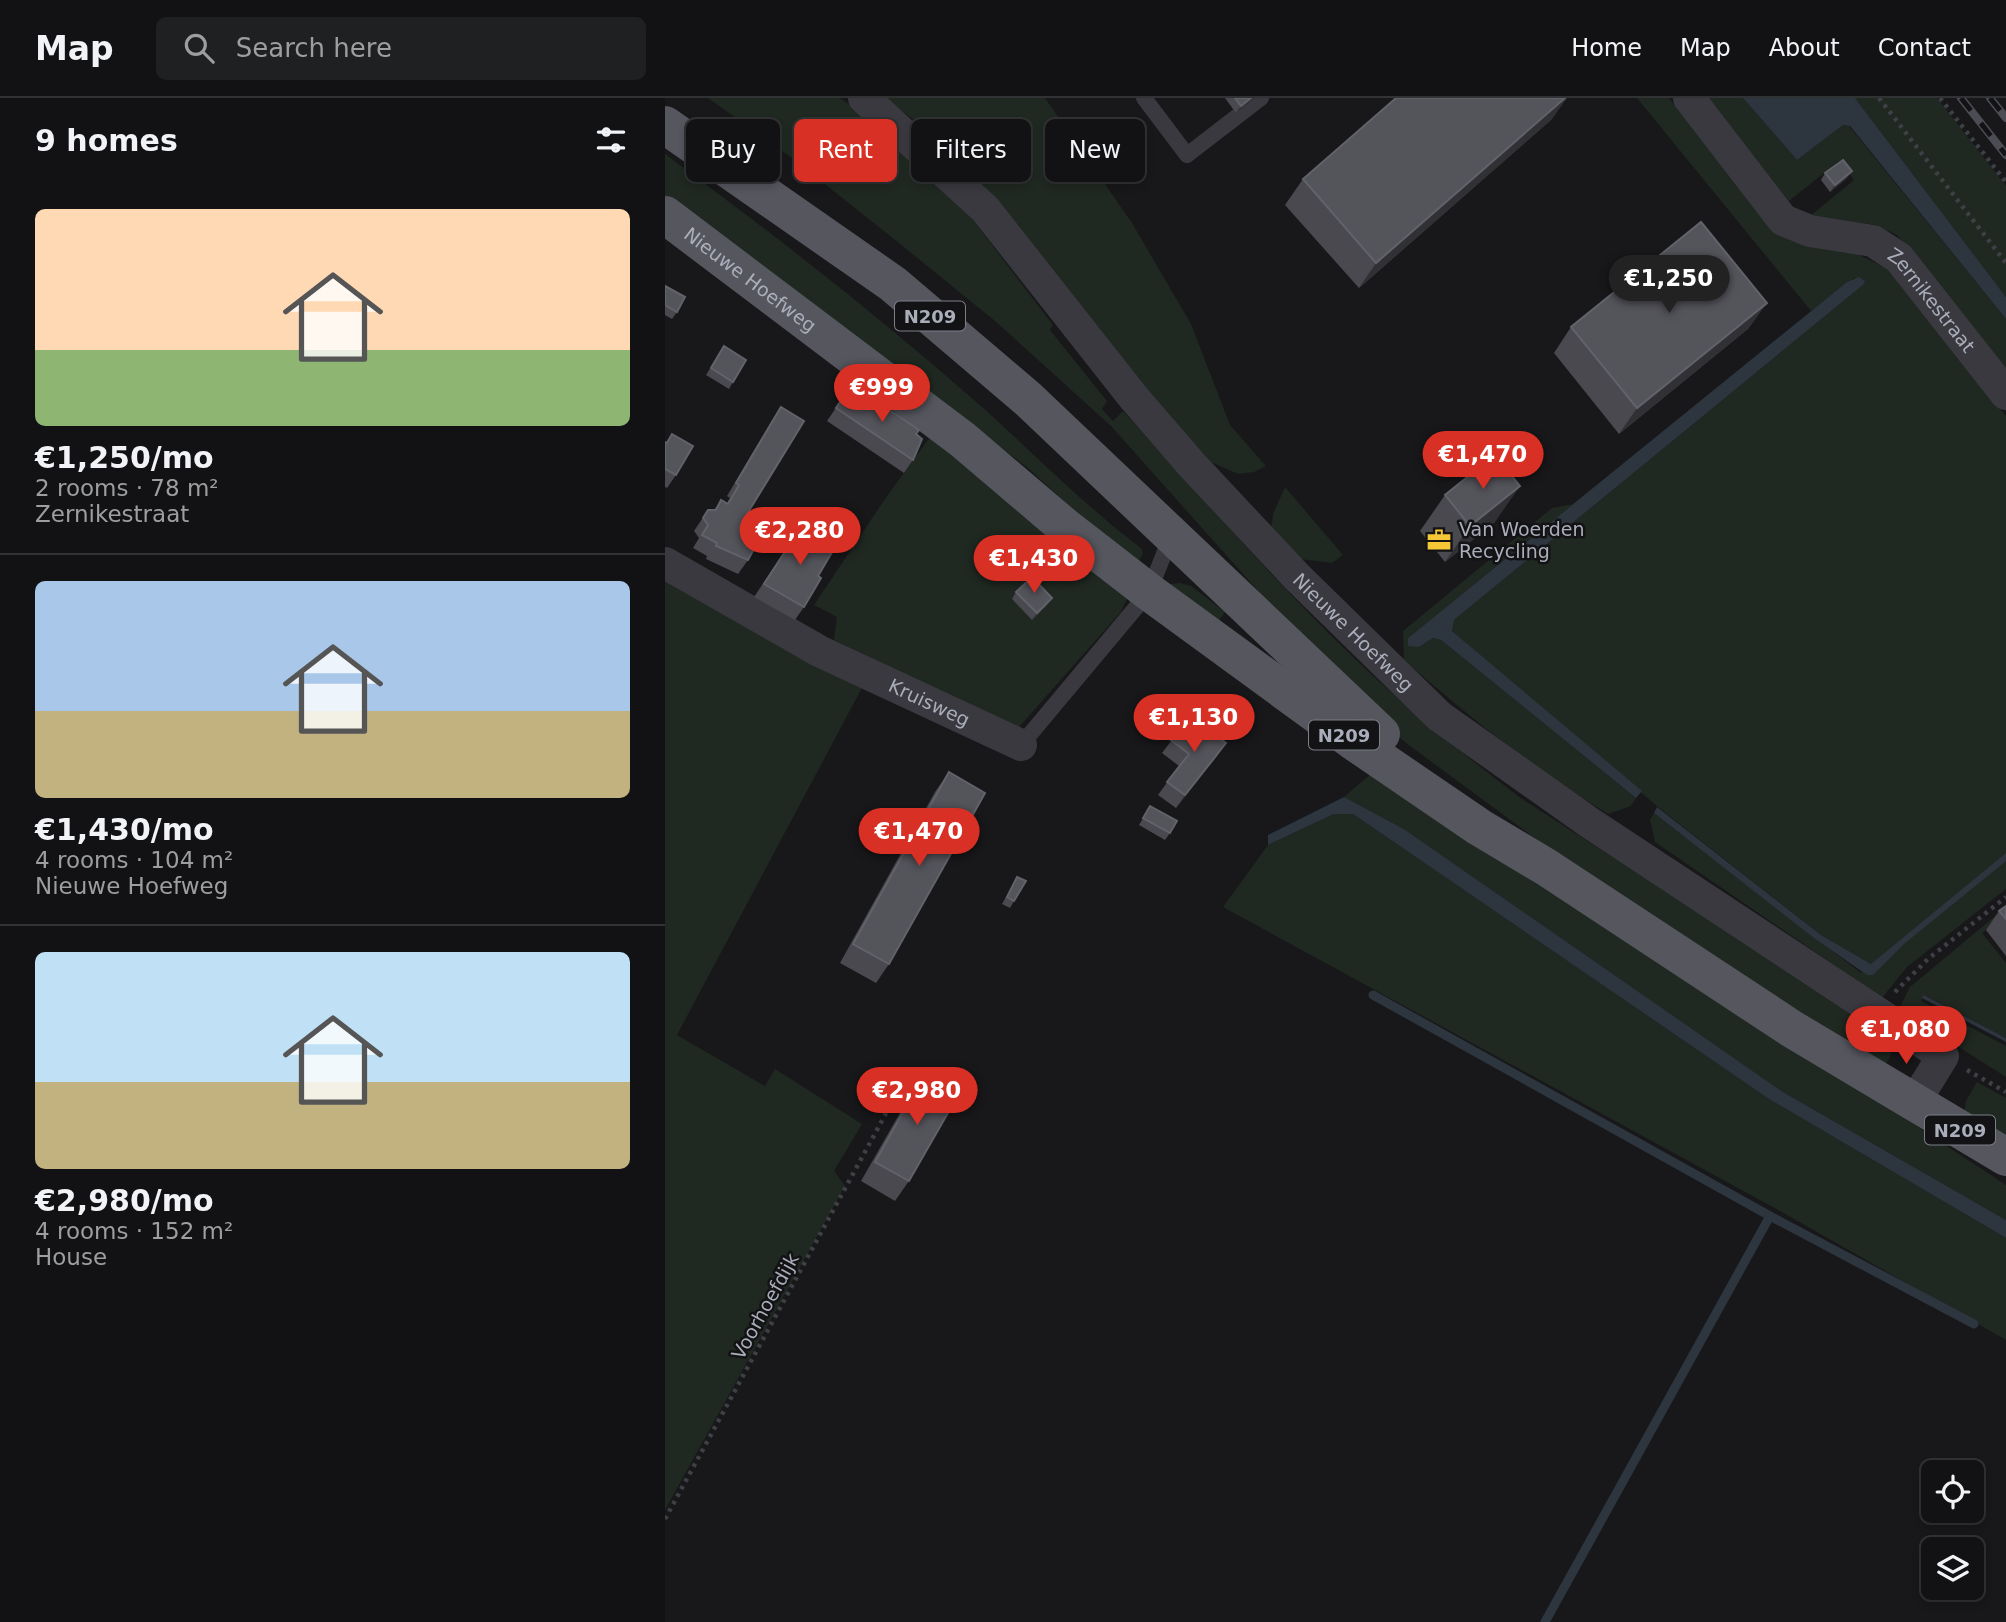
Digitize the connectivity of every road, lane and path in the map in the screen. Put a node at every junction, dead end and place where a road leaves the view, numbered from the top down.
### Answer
1 (863, 98) edge
2 (1144, 98) edge
3 (1261, 98) edge
4 (1689, 98) edge
5 (1879, 98) edge
6 (1940, 98) edge
7 (665, 125) edge
8 (2006, 182) edge
9 (665, 215) edge
10 (2006, 263) edge
11 (2006, 394) edge
12 (1171, 536) junction
13 (665, 563) edge
14 (1149, 593) junction
15 (1021, 745) joint
16 (1546, 867) junction
17 (2006, 897) edge
18 (1895, 992) dead end
19 (1943, 1056) junction
20 (2006, 1092) edge
21 (1914, 1103) junction
22 (890, 1106) dead end
23 (2006, 1157) edge
24 (665, 1520) edge

1 - 19 street, Nieuwe Hoefweg
2 - 3 lane
4 - 11 street, Zernikestraat
5 - 10 path
6 - 8 path
7 - 12 main road, Nieuwe Hoefweg / N209
9 - 14 main road, Nieuwe Hoefweg / N209
12 - 14 lane, Kruisweg
12 - 16 main road, Nieuwe Hoefweg / N209
13 - 15 street, Kruisweg
14 - 15 lane, Kruisweg
14 - 16 main road, Nieuwe Hoefweg / N209
16 - 21 main road, Nieuwe Hoefweg / N209
17 - 18 path
19 - 20 path
19 - 21 street
21 - 23 main road, Nieuwe Hoefweg / N209
22 - 24 path, Voorhoefdijk

